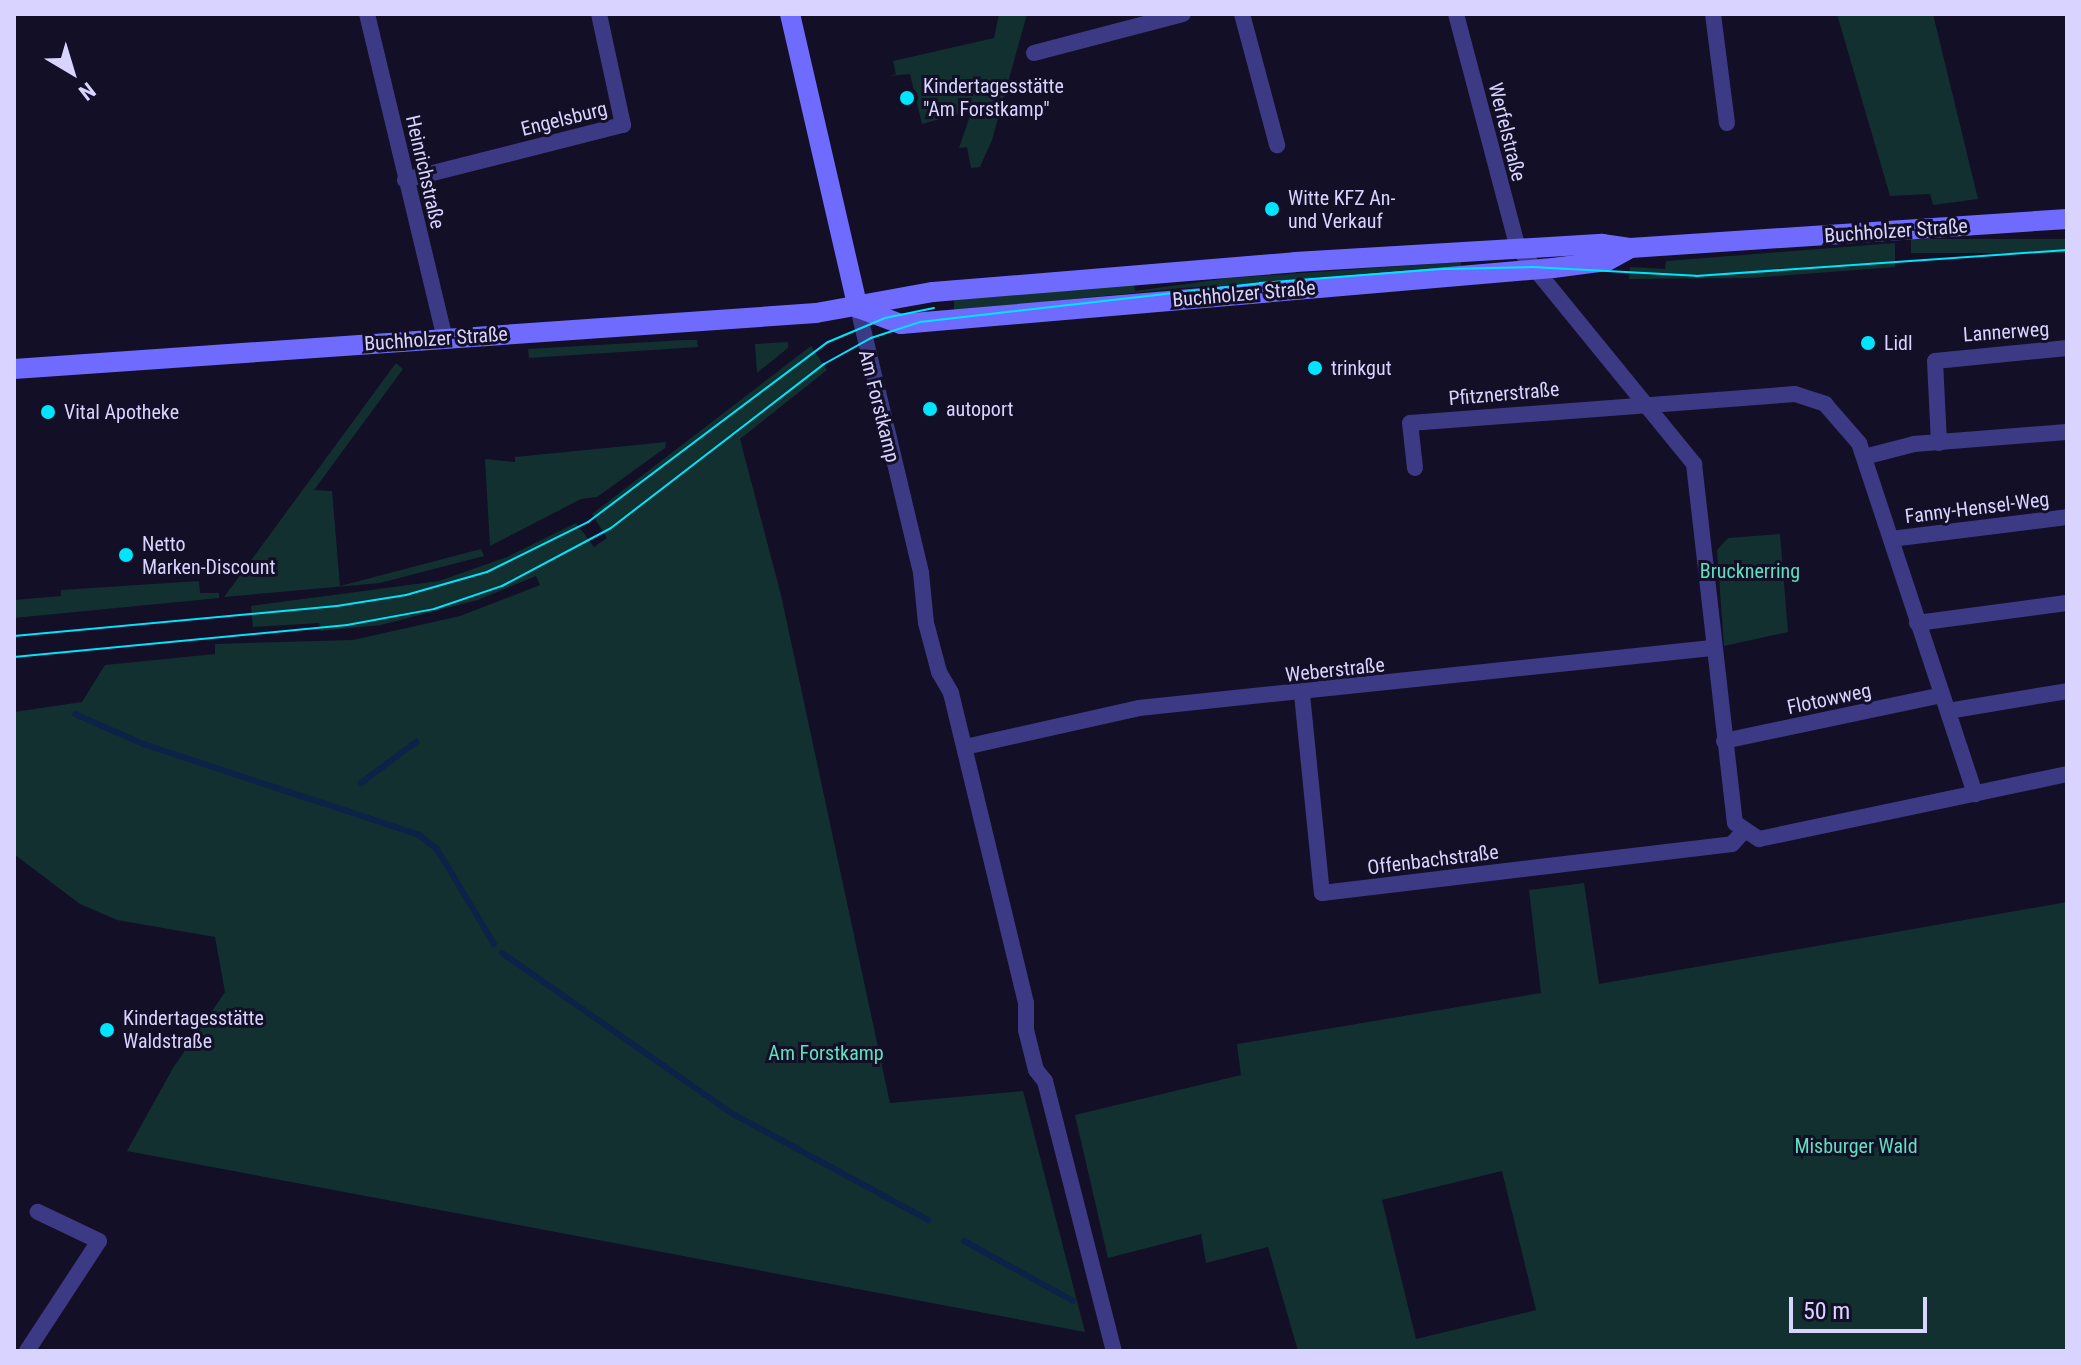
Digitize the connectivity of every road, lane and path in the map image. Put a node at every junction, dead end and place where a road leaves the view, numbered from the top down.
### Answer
1 (367, 14) edge
2 (599, 14) edge
3 (790, 14) edge
4 (1183, 14) edge
5 (1242, 14) edge
6 (1456, 14) edge
7 (1713, 14) edge
8 (1034, 53) dead end
9 (1727, 123) dead end
10 (1277, 145) dead end
11 (405, 180) junction
12 (2067, 219) edge
13 (1525, 259) junction
14 (858, 308) junction
15 (445, 339) junction
16 (2067, 348) edge
17 (14, 369) edge
18 (1647, 403) junction
19 (2067, 432) edge
20 (1939, 443) junction
21 (1864, 457) junction
22 (1415, 468) dead end
23 (2067, 517) edge
24 (1891, 539) junction
25 (2067, 603) edge
26 (1917, 623) junction
27 (1712, 648) junction
28 (2067, 691) edge
29 (1302, 694) junction
30 (1942, 695) junction
31 (1948, 711) junction
32 (1724, 741) junction
33 (965, 747) junction
34 (2067, 774) edge
35 (1975, 794) junction
36 (1743, 832) junction
37 (38, 1212) dead end
38 (27, 1351) edge
39 (1114, 1351) edge

1 - 11 street, Heinrichstraße
2 - 11 street, Engelsburg
3 - 14 main road, Am Forstkamp
4 - 8 street
5 - 10 street
6 - 13 street, Werfelstraße
7 - 9 street
11 - 15 street, Heinrichstraße
12 - 13 main road, Buchholzer Straße
13 - 14 main road, Buchholzer Straße
13 - 14 main road, Buchholzer Straße
13 - 18 street
14 - 15 main road, Buchholzer Straße
14 - 33 street, Am Forstkamp
15 - 17 main road, Buchholzer Straße
16 - 20 street, Lannerweg
18 - 21 street
18 - 22 street, Pfitznerstraße
18 - 27 street
19 - 20 street
20 - 21 street
21 - 24 street
23 - 24 street, Fanny-Hensel-Weg
24 - 26 street
25 - 26 street
26 - 30 street
27 - 29 street, Weberstraße
27 - 32 street
28 - 31 street
29 - 33 street, Weberstraße
29 - 36 street, Offenbachstraße
30 - 31 street
30 - 32 street, Flotowweg
31 - 35 street
32 - 36 street
33 - 39 street, Am Forstkamp
34 - 35 street
35 - 36 street
37 - 38 street

